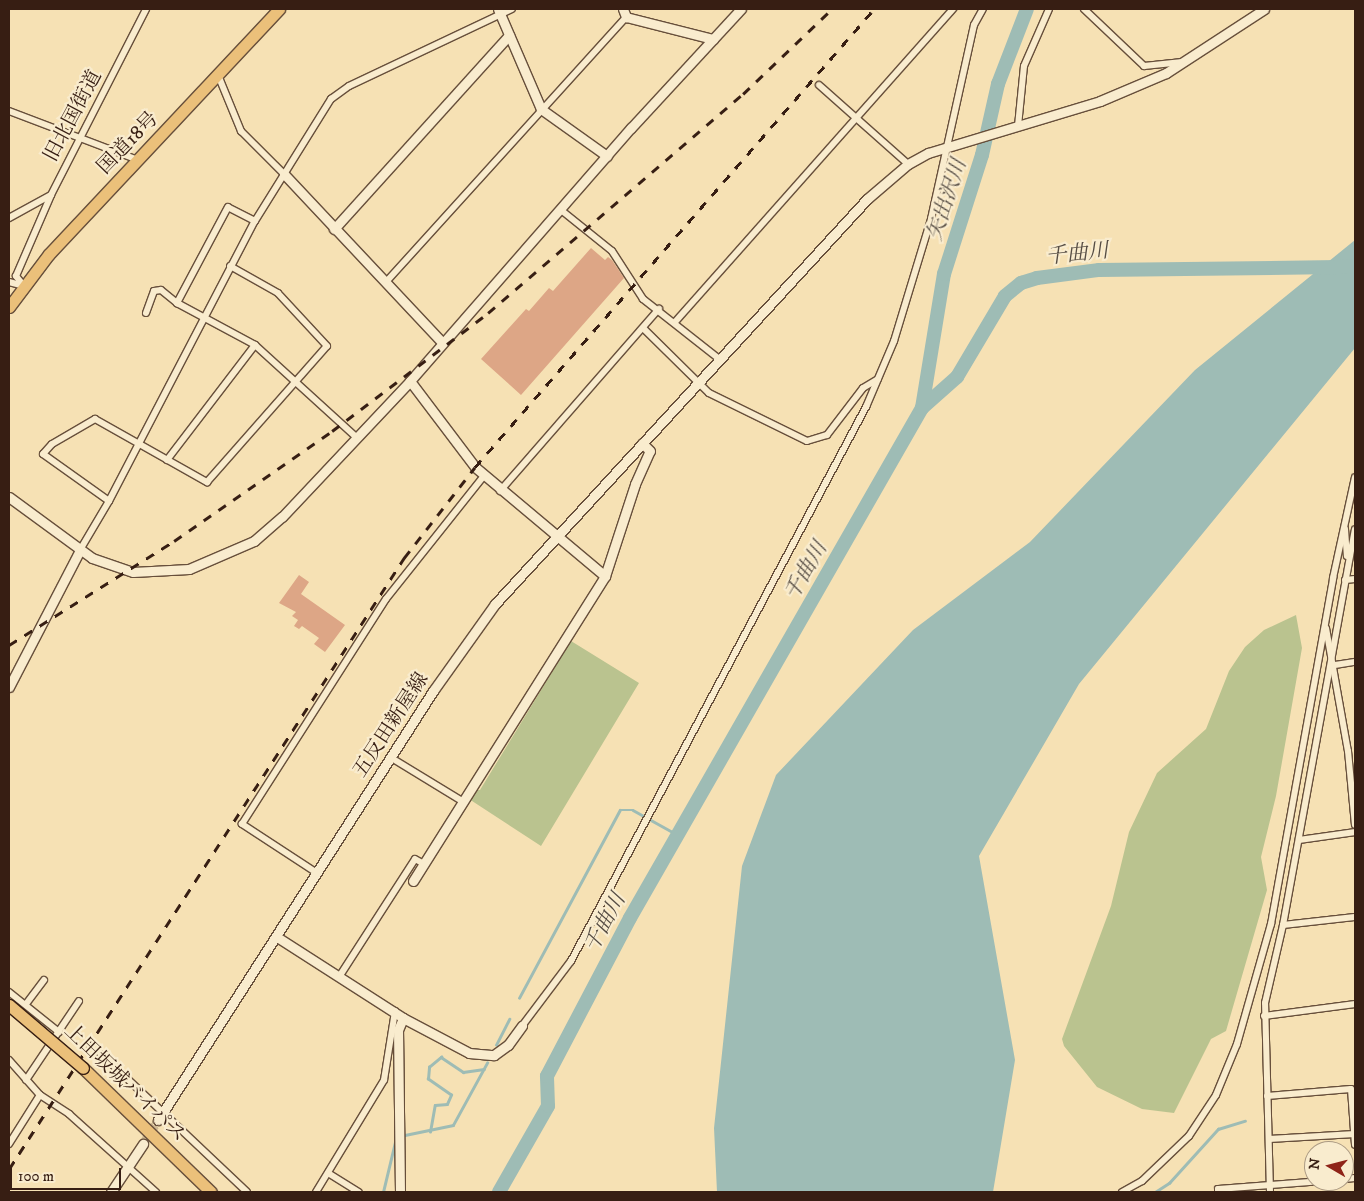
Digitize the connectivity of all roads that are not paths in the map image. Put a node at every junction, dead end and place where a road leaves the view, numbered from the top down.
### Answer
1 (146, 9) edge
2 (280, 9) edge
3 (512, 9) edge
4 (741, 9) edge
5 (953, 9) edge
6 (982, 9) edge
7 (1049, 9) edge
8 (1084, 9) edge
9 (1264, 9) edge
10 (499, 11) edge
11 (624, 13) edge
12 (509, 36) junction
13 (713, 39) junction
14 (1186, 60) junction
15 (218, 75) junction
16 (819, 84) dead end
17 (541, 109) junction
18 (9, 111) edge
19 (857, 116) junction
20 (1016, 127) junction
21 (79, 137) junction
22 (951, 145) junction
23 (607, 156) junction
24 (138, 160) junction
25 (908, 164) junction
26 (284, 174) junction
27 (51, 195) junction
28 (561, 210) junction
29 (9, 218) edge
30 (254, 221) junction
31 (334, 229) junction
32 (230, 266) junction
33 (9, 282) edge
34 (386, 282) junction
35 (24, 286) junction
36 (177, 303) junction
37 (9, 307) edge
38 (659, 309) junction
39 (146, 313) dead end
40 (203, 317) junction
41 (675, 322) junction
42 (644, 329) junction
43 (442, 342) junction
44 (255, 345) junction
45 (718, 358) junction
46 (878, 379) junction
47 (297, 380) junction
48 (410, 381) junction
49 (695, 382) junction
50 (356, 437) junction
51 (642, 443) junction
52 (139, 444) junction
53 (167, 460) junction
54 (484, 476) junction
55 (1355, 476) edge
56 (500, 491) junction
57 (9, 497) edge
58 (109, 501) junction
59 (1344, 523) junction
60 (1355, 530) edge
61 (554, 537) junction
62 (80, 550) junction
63 (1347, 567) junction
64 (605, 576) junction
65 (1355, 579) edge
66 (1345, 580) junction
67 (1325, 625) junction
68 (1332, 652) junction
69 (1355, 662) edge
70 (1335, 665) junction
71 (9, 687) edge
72 (1352, 751) edge
73 (390, 757) junction
74 (462, 801) junction
75 (1355, 826) edge
76 (1355, 832) edge
77 (1299, 840) junction
78 (424, 864) junction
79 (317, 873) junction
80 (413, 881) dead end
81 (1355, 917) edge
82 (1283, 925) junction
83 (277, 937) junction
84 (339, 977) junction
85 (44, 980) dead end
86 (9, 992) edge
87 (79, 1001) dead end
88 (26, 1004) junction
89 (1355, 1004) edge
90 (9, 1005) edge
91 (395, 1011) junction
92 (1264, 1016) junction
93 (403, 1018) junction
94 (522, 1026) joint
95 (59, 1032) junction
96 (100, 1053) dead end
97 (9, 1060) edge
98 (26, 1080) junction
99 (40, 1095) junction
100 (1267, 1096) junction
101 (164, 1110) junction
102 (158, 1120) tunnel mouth
103 (1355, 1124) edge
104 (1355, 1134) edge
105 (1269, 1139) junction
106 (9, 1144) edge
107 (143, 1144) tunnel mouth
108 (1355, 1145) edge
109 (127, 1168) junction
110 (328, 1173) junction
111 (1304, 1184) edge
112 (1270, 1189) edge
113 (111, 1192) edge
114 (156, 1192) edge
115 (211, 1192) edge
116 (247, 1192) edge
117 (316, 1192) edge
118 (359, 1192) edge
119 (400, 1192) edge
120 (1122, 1192) edge
121 (1218, 1192) edge

1 - 21 street, 旧北国街道
2 - 15 highway, 国道18号
3 - 10 street
4 - 13 street
5 - 19 street
6 - 22 street
7 - 20 street
8 - 14 street
9 - 14 street, 五反田新屋線
10 - 12 street
10 - 26 street
11 - 13 street
11 - 17 street
12 - 17 street
12 - 31 street
13 - 23 street
14 - 20 street, 五反田新屋線
15 - 24 highway, 国道18号
15 - 26 street
16 - 19 street
17 - 23 street
17 - 34 street
18 - 21 street
19 - 25 street
19 - 41 street
20 - 22 street, 五反田新屋線
21 - 24 street
21 - 27 street, 旧北国街道
22 - 25 street, 五反田新屋線
22 - 46 street
23 - 28 street
24 - 35 highway, 国道18号
25 - 45 street, 五反田新屋線
26 - 30 street
26 - 31 street
27 - 29 street
27 - 35 street, 旧北国街道
28 - 38 street
28 - 43 street
30 - 32 street
30 - 36 street
31 - 34 street
32 - 40 street
32 - 47 street
33 - 35 street
34 - 43 street
35 - 37 highway, 国道18号
36 - 39 street
36 - 40 street
38 - 41 street
38 - 42 street
40 - 44 street
40 - 52 street
41 - 45 street
42 - 49 street
42 - 56 street
43 - 48 street
44 - 47 street
44 - 53 street
45 - 49 street, 五反田新屋線
46 - 49 street
46 - 94 street
47 - 50 street
47 - 53 street
48 - 50 street
48 - 54 street
49 - 51 street, 五反田新屋線
50 - 62 street
51 - 61 street, 五反田新屋線
51 - 64 street
52 - 53 street
52 - 58 street
52 - 58 street
54 - 56 street
54 - 79 street
55 - 59 street
56 - 61 street
57 - 62 street
58 - 62 street
59 - 63 street
59 - 67 street
60 - 63 street
61 - 64 street
61 - 73 street, 五反田新屋線
62 - 71 street
63 - 66 street
64 - 74 street
65 - 66 street
66 - 68 street
67 - 68 street
67 - 120 street
68 - 70 street
68 - 77 street
69 - 70 street
70 - 72 street
72 - 75 street
73 - 74 street
73 - 79 street, 五反田新屋線
74 - 78 street
76 - 77 street
77 - 82 street
78 - 80 street
78 - 84 street
79 - 83 street, 五反田新屋線
81 - 82 street
82 - 92 street
83 - 84 street
83 - 101 street, 五反田新屋線
84 - 91 street
85 - 88 street
86 - 88 street
87 - 95 street
88 - 95 street
89 - 92 street
90 - 115 highway, 上田坂城バイパス, bridge
91 - 93 street
91 - 110 street
92 - 100 street
93 - 94 street
93 - 119 street
95 - 98 street
96 - 101 street
97 - 98 street
98 - 99 street
99 - 106 street
99 - 109 street
100 - 103 street
100 - 105 street
101 - 102 street, 五反田新屋線
101 - 116 street
103 - 104 street
104 - 105 street
104 - 108 street
105 - 112 street
107 - 109 street
109 - 113 street
109 - 114 street
110 - 117 street
110 - 118 street
111 - 112 street
112 - 121 street

